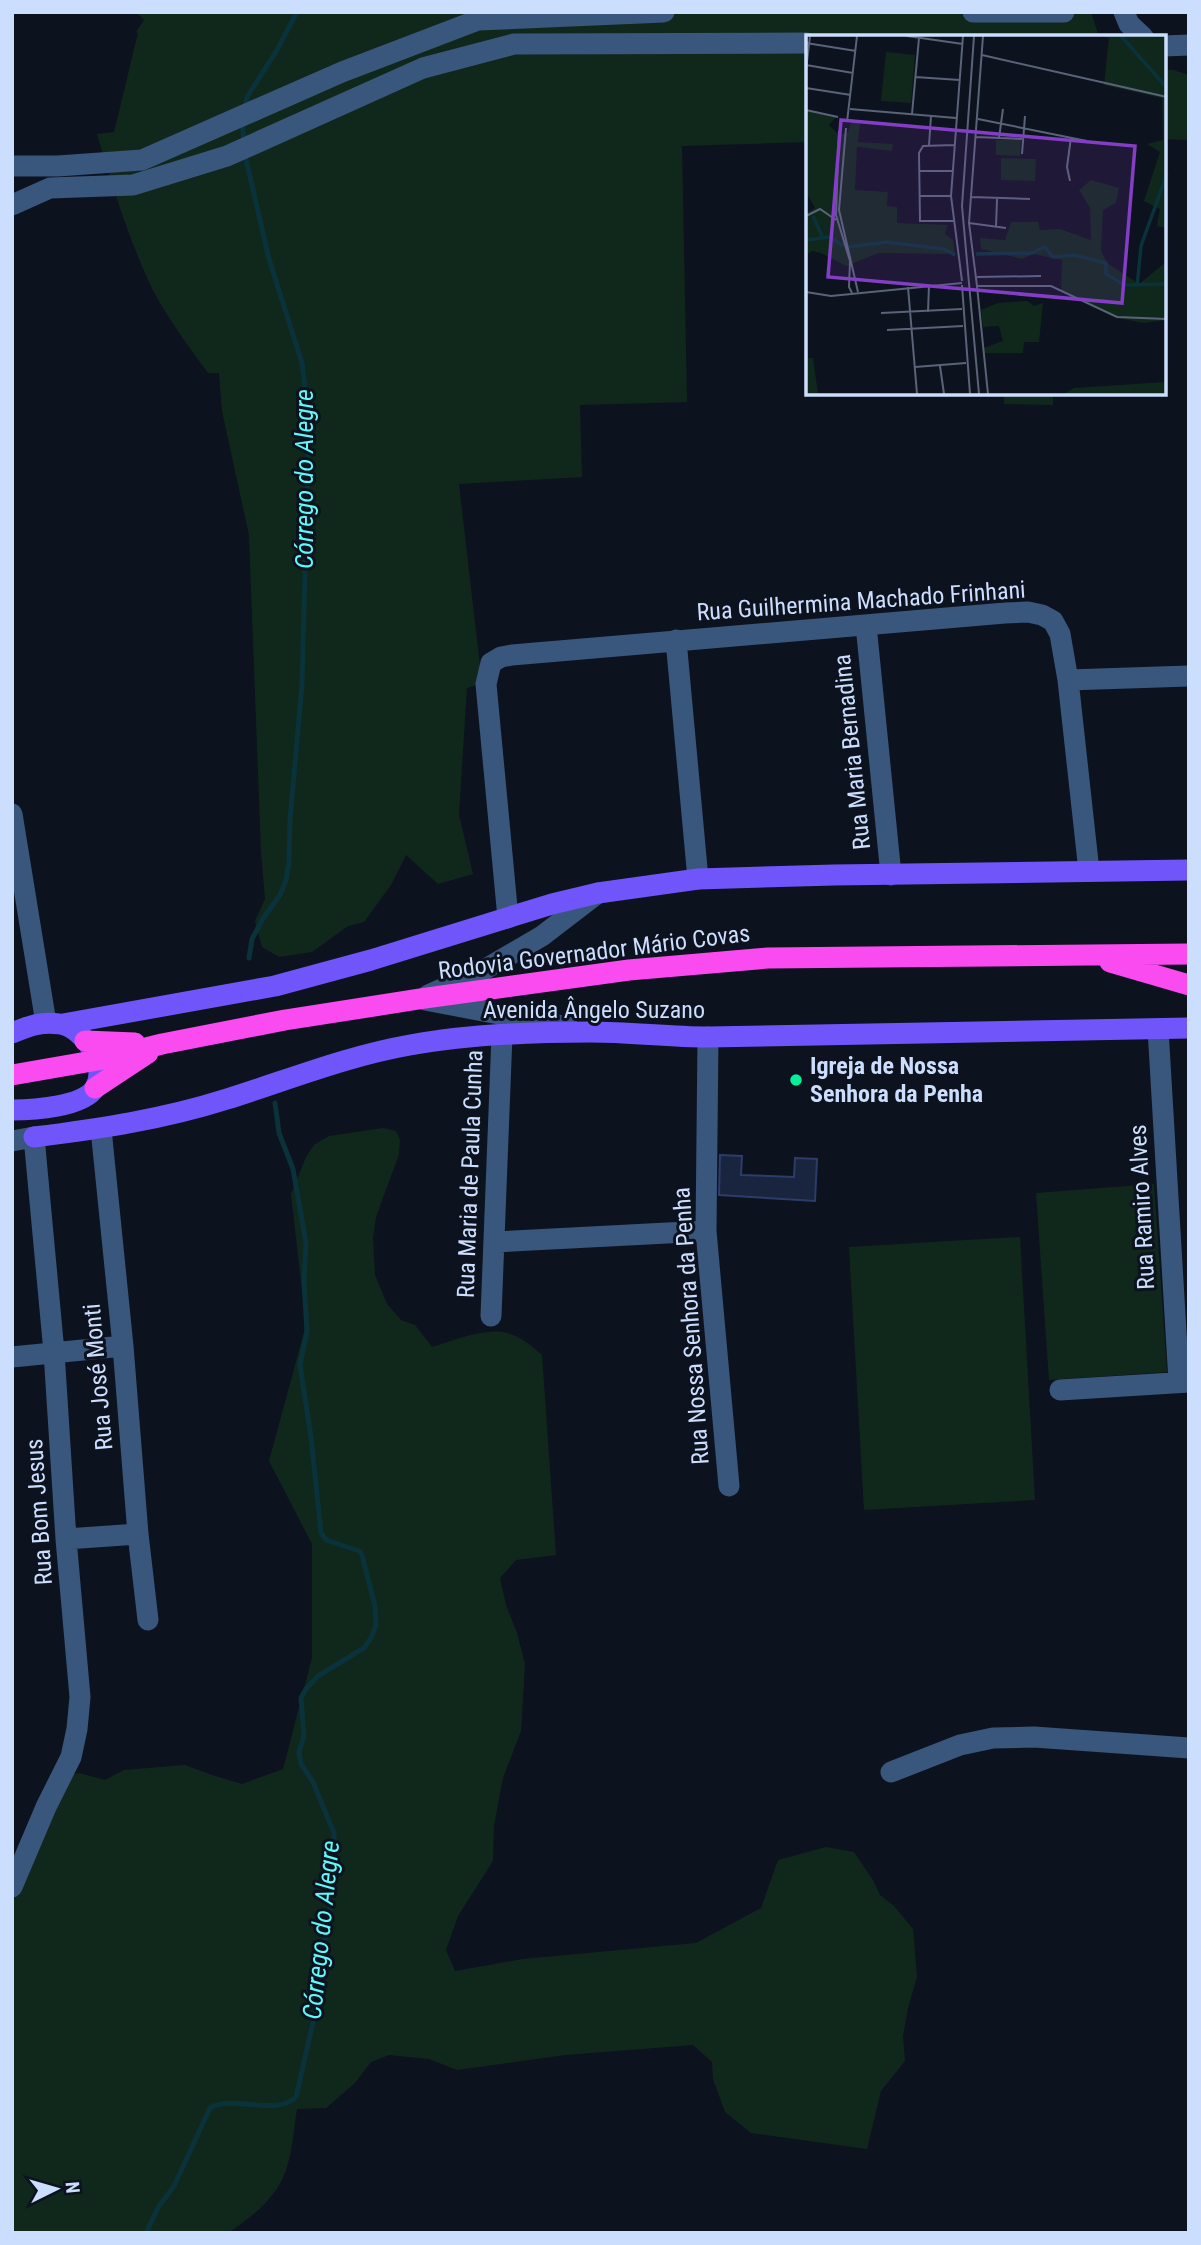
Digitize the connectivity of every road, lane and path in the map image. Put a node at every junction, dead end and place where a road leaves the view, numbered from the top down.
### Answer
1 (447, 12) edge
2 (664, 12) edge
3 (972, 12) edge
4 (1064, 12) edge
5 (1124, 12) edge
6 (440, 34) junction
7 (1141, 35) edge
8 (806, 43) edge
9 (1189, 45) edge
10 (1166, 46) edge
11 (12, 166) edge
12 (12, 205) edge
13 (866, 625) junction
14 (676, 640) junction
15 (1189, 676) edge
16 (1068, 680) junction
17 (12, 814) edge
18 (1189, 870) edge
19 (1089, 871) junction
20 (891, 875) junction
21 (698, 879) junction
22 (598, 894) junction
23 (508, 918) junction
24 (1189, 954) edge
25 (1088, 956) junction
26 (1189, 985) edge
27 (419, 999) junction
28 (39, 1024) edge
29 (1189, 1028) edge
30 (1158, 1029) junction
31 (12, 1032) edge
32 (592, 1032) junction
33 (502, 1035) junction
34 (708, 1037) junction
35 (85, 1041) junction
36 (162, 1044) junction
37 (97, 1060) junction
38 (12, 1076) edge
39 (95, 1088) junction
40 (54, 1106) junction
41 (13, 1110) edge
42 (102, 1129) junction
43 (34, 1137) junction
44 (12, 1141) edge
45 (1179, 1206) edge
46 (706, 1231) junction
47 (494, 1242) junction
48 (491, 1316) dead end
49 (122, 1346) junction
50 (54, 1352) junction
51 (12, 1357) edge
52 (1184, 1382) edge
53 (1060, 1390) dead end
54 (729, 1486) dead end
55 (138, 1534) junction
56 (66, 1539) junction
57 (148, 1620) dead end
58 (1189, 1748) edge
59 (891, 1772) dead end
60 (12, 1887) edge

1 - 6 street
2 - 6 street
3 - 4 street
5 - 7 street
6 - 11 street
8 - 12 street
9 - 10 street
13 - 14 street, Rua Guilhermina Machado Frinhani
13 - 16 street, Rua Guilhermina Machado Frinhani
13 - 20 street, Rua Maria Bernadina
14 - 21 street
14 - 23 street, Rua Guilhermina Machado Frinhani
15 - 16 street
16 - 19 street, Rua Guilhermina Machado Frinhani
17 - 28 street
18 - 19 main road
19 - 20 main road
20 - 21 main road
21 - 22 main road
22 - 23 main road
22 - 27 street
23 - 28 main road
24 - 25 highway, Rodovia Governador Mário Covas
25 - 26 highway
25 - 27 highway, Rodovia Governador Mário Covas
27 - 32 street
27 - 36 highway, Rodovia Governador Mário Covas
28 - 31 main road
28 - 35 main road
29 - 30 main road, Avenida Ângelo Suzano
30 - 34 main road, Avenida Ângelo Suzano
30 - 45 street, Rua Ramiro Alves
32 - 33 main road, Avenida Ângelo Suzano
32 - 34 main road, Avenida Ângelo Suzano
33 - 42 main road, Avenida Ângelo Suzano
33 - 47 street, Rua Maria de Paula Cunha
34 - 46 street, Rua Nossa Senhora da Penha
35 - 36 highway
35 - 37 main road
36 - 37 highway, Rodovia Governador Mário Covas
36 - 39 highway
37 - 38 highway, Rodovia Governador Mário Covas
37 - 39 main road
39 - 40 main road
40 - 41 main road
40 - 43 main road
41 - 43 main road
42 - 43 main road, Avenida Ângelo Suzano
42 - 49 street, Rua José Monti
43 - 44 street, Avenida Ângelo Suzano
43 - 50 street, Rua Bom Jesus
45 - 52 street, Rua Ramiro Alves
46 - 47 street
46 - 54 street, Rua Nossa Senhora da Penha
47 - 48 street, Rua Maria de Paula Cunha
49 - 50 street
49 - 55 street, Rua José Monti
50 - 51 street
50 - 56 street, Rua Bom Jesus
52 - 53 street
55 - 56 street
55 - 57 street, Rua José Monti
56 - 60 street, Rua Bom Jesus
58 - 59 street

